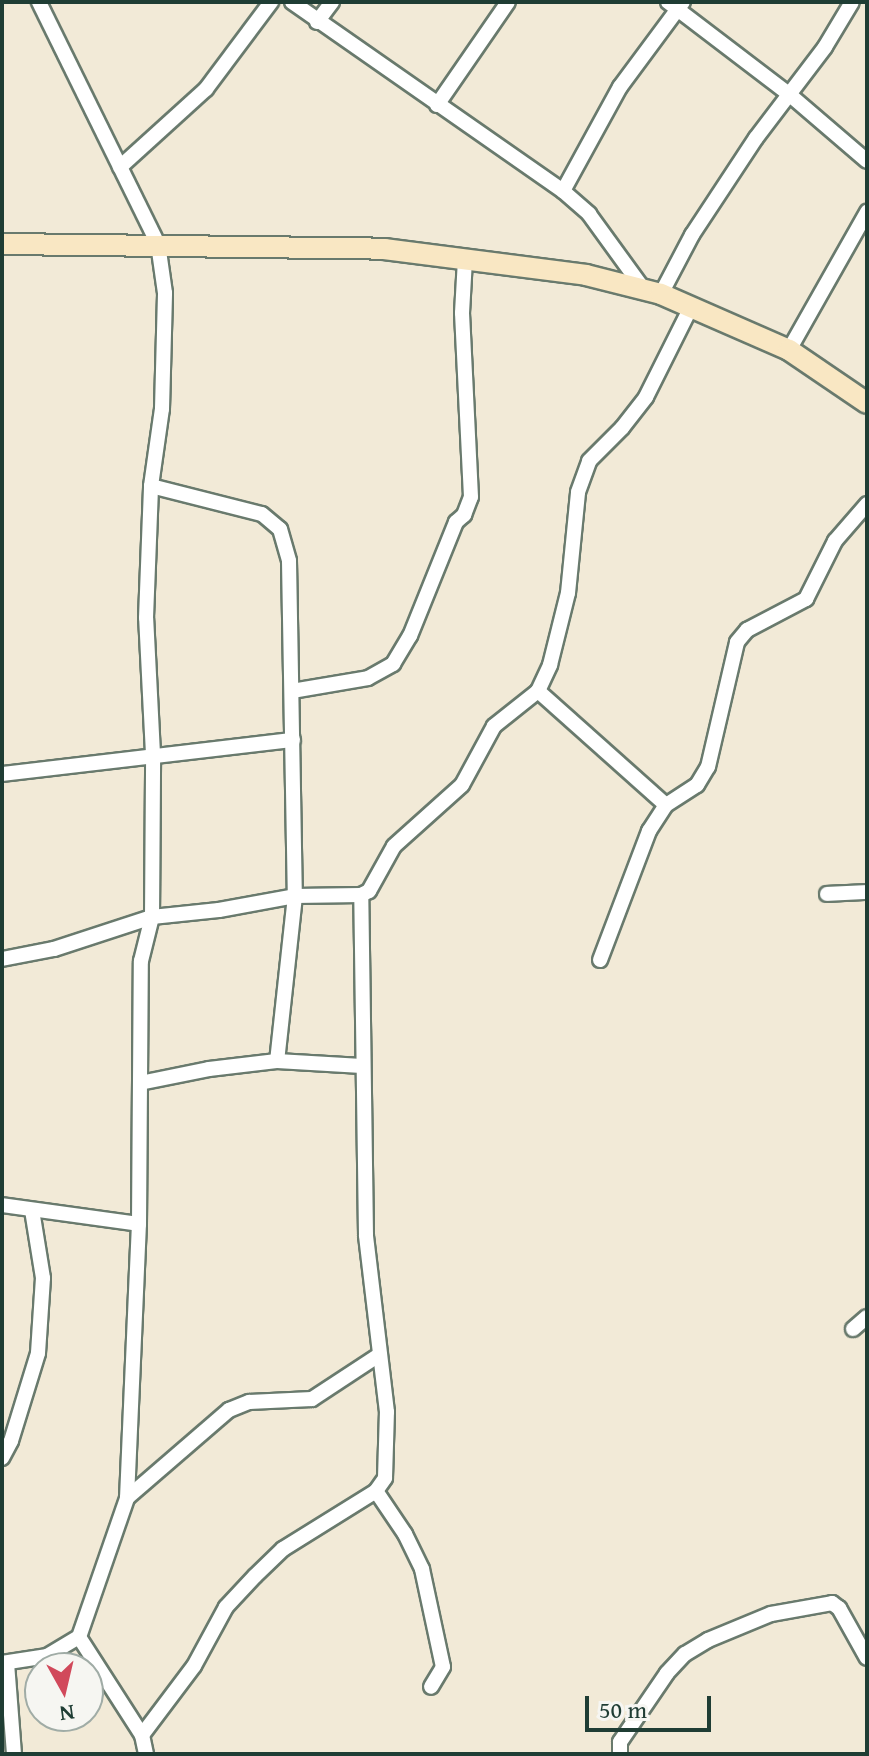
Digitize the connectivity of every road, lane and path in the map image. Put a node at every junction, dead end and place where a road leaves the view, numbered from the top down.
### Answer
1 (39, 2) edge
2 (271, 2) edge
3 (292, 2) edge
4 (332, 2) edge
5 (508, 2) edge
6 (852, 2) edge
7 (677, 4) edge
8 (317, 22) junction
9 (790, 95) junction
10 (437, 105) junction
11 (866, 156) edge
12 (120, 167) junction
13 (563, 191) junction
14 (867, 212) edge
15 (2, 244) edge
16 (158, 244) junction
17 (465, 260) junction
18 (651, 290) junction
19 (691, 307) junction
20 (789, 350) junction
21 (867, 403) edge
22 (151, 486) junction
23 (867, 504) edge
24 (292, 691) junction
25 (538, 691) junction
26 (293, 740) junction
27 (153, 754) junction
28 (2, 774) edge
29 (666, 805) junction
30 (867, 892) edge
31 (827, 894) dead end
32 (361, 895) junction
33 (295, 896) junction
34 (152, 917) junction
35 (2, 959) edge
36 (600, 960) dead end
37 (277, 1061) junction
38 (362, 1066) junction
39 (140, 1083) junction
40 (2, 1205) edge
41 (32, 1210) junction
42 (139, 1224) junction
43 (867, 1317) edge
44 (853, 1329) dead end
45 (379, 1355) junction
46 (2, 1458) edge
47 (376, 1491) junction
48 (127, 1498) junction
49 (79, 1637) junction
50 (867, 1658) edge
51 (5, 1663) edge
52 (431, 1687) dead end
53 (142, 1735) junction
54 (14, 1754) edge
55 (146, 1754) edge
56 (620, 1754) edge

1 - 12 street
2 - 12 street
3 - 8 street
4 - 8 street
5 - 10 street
6 - 9 street
7 - 9 street
7 - 13 street
8 - 10 street
9 - 11 street
9 - 18 street
10 - 13 street
12 - 16 street
13 - 18 street
14 - 20 street
15 - 16 street
16 - 17 street
16 - 22 street
17 - 18 street
17 - 24 street
18 - 19 street
19 - 20 street
19 - 25 street
20 - 21 street
22 - 24 street
22 - 27 street
23 - 29 street
24 - 26 street
25 - 29 street
25 - 32 street
26 - 27 street
26 - 33 street
27 - 28 street
27 - 34 street
29 - 36 street
30 - 31 street
32 - 33 street
32 - 38 street
33 - 34 street
33 - 37 street
34 - 35 street
34 - 39 street
37 - 38 street
37 - 39 street
38 - 45 street
39 - 42 street
40 - 41 street
41 - 42 street
41 - 46 street
42 - 48 street
43 - 44 street
45 - 47 street
45 - 48 street
47 - 52 street
47 - 53 street
48 - 49 street
49 - 51 street
49 - 53 street
50 - 56 street
51 - 54 street
53 - 55 street

